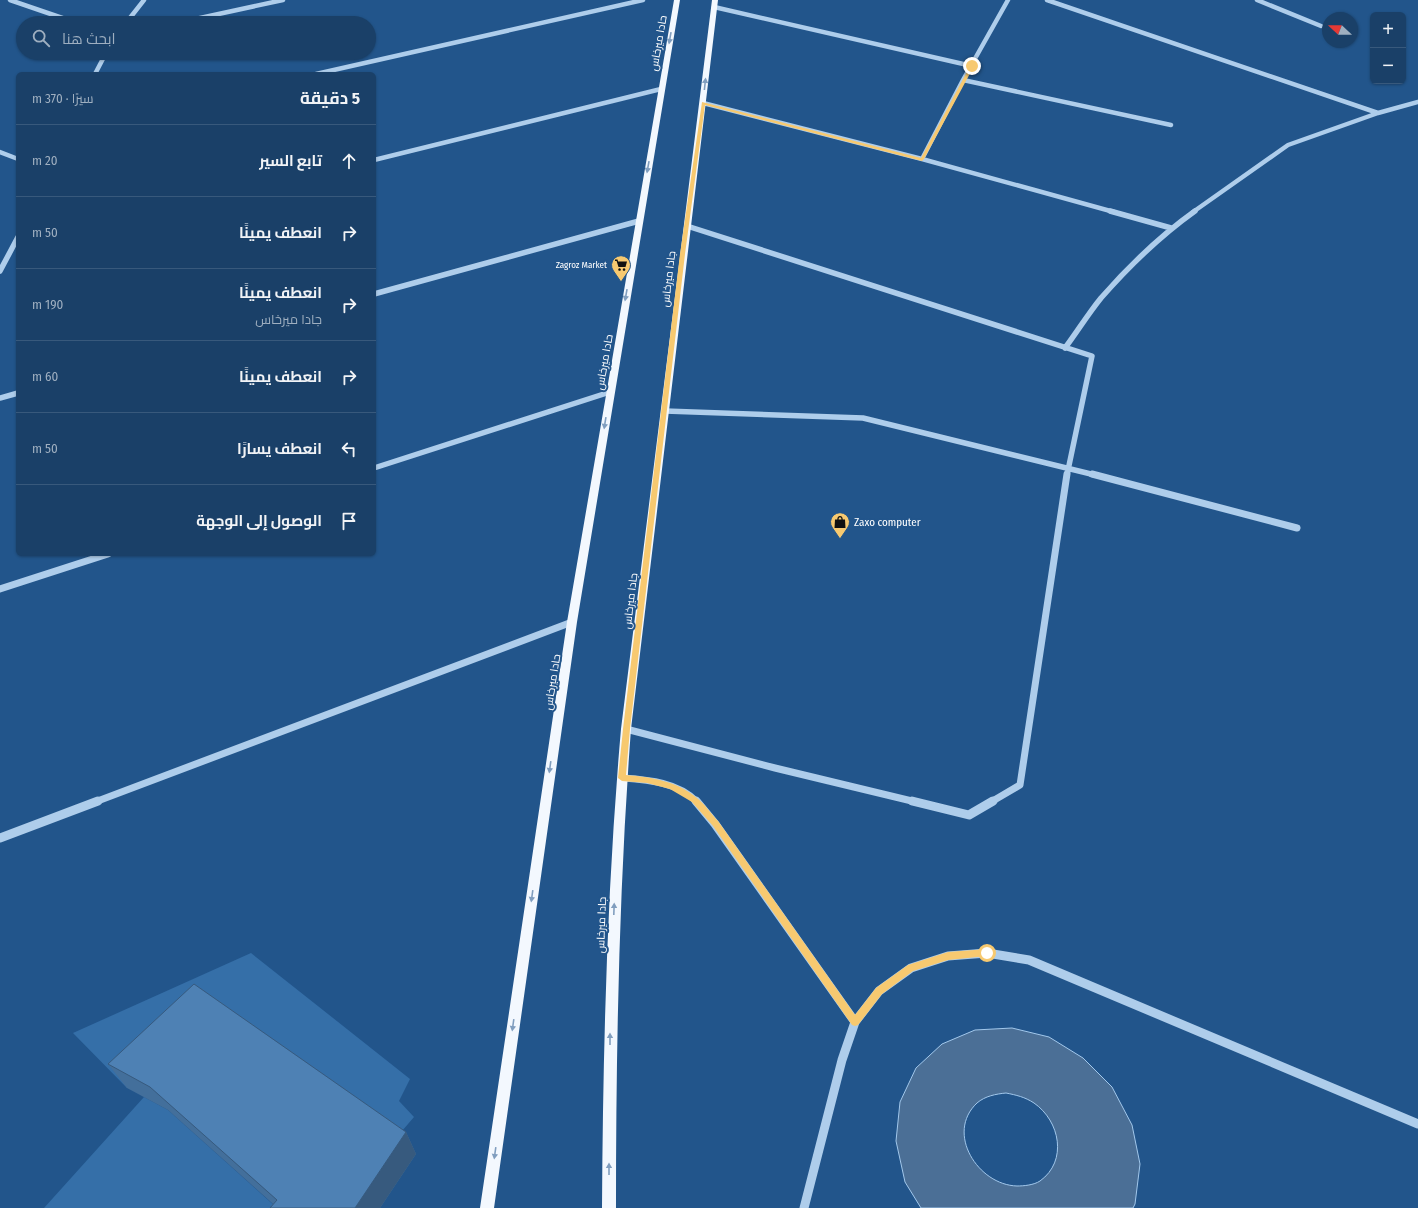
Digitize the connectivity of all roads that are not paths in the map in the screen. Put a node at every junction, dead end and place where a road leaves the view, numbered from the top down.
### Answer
1 (21, 0) edge
2 (144, 0) edge
3 (283, 0) edge
4 (643, 0) edge
5 (677, 0) edge
6 (1008, 0) edge
7 (1046, 0) edge
8 (1257, 0) edge
9 (13, 1) edge
10 (714, 3) edge
11 (57, 16) edge
12 (131, 16) edge
13 (209, 16) edge
14 (1320, 26) dead end
15 (102, 60) edge
16 (972, 66) junction
17 (96, 72) edge
18 (325, 72) edge
19 (963, 80) junction
20 (661, 89) junction
21 (1418, 102) edge
22 (704, 103) junction
23 (1378, 113) junction
24 (1171, 125) dead end
25 (0, 152) edge
26 (16, 159) edge
27 (922, 159) junction
28 (376, 160) edge
29 (639, 221) junction
30 (687, 226) junction
31 (1171, 228) junction
32 (15, 248) edge
33 (0, 271) edge
34 (376, 293) edge
35 (1065, 348) junction
36 (610, 392) junction
37 (16, 394) edge
38 (0, 398) edge
39 (665, 411) junction
40 (376, 467) edge
41 (1068, 468) junction
42 (1297, 528) dead end
43 (102, 556) edge
44 (0, 589) edge
45 (572, 622) junction
46 (626, 729) junction
47 (622, 778) junction
48 (0, 838) edge
49 (855, 1022) junction
50 (1418, 1124) edge
51 (487, 1208) edge
52 (609, 1208) edge
53 (804, 1208) edge

1 - 9 street
2 - 12 street
3 - 13 street
4 - 18 street
5 -> 20 main road, حادا ميرخاس
6 - 16 street
7 - 23 street
8 - 14 street
9 - 11 street
10 - 16 street
22 -> 10 main road, جادا ميرخاس
15 - 17 street
16 - 19 street
19 - 24 street
19 - 27 street
20 - 28 street
20 -> 29 main road, حادا ميرخاس
21 - 23 street
22 - 27 street
22 - 30 main road, جادا ميرخاس
23 - 31 street
25 - 26 street
27 - 31 street
29 - 34 street
29 -> 36 main road, حادا ميرخاس
30 - 35 street
30 - 39 main road, جادا ميرخاس
31 - 35 street
32 - 33 street
35 - 41 street
36 - 40 street
36 -> 45 main road, حادا ميرخاس
37 - 38 street
39 - 41 street
39 - 46 main road, جادا ميرخاس
41 - 42 street
41 - 46 street
43 - 44 street
45 - 48 street
45 -> 51 main road, حادا ميرخاس
46 - 47 main road, جادا ميرخاس
47 - 49 street
52 -> 47 main road, جادا ميرخاس
49 - 50 street
49 - 53 street

